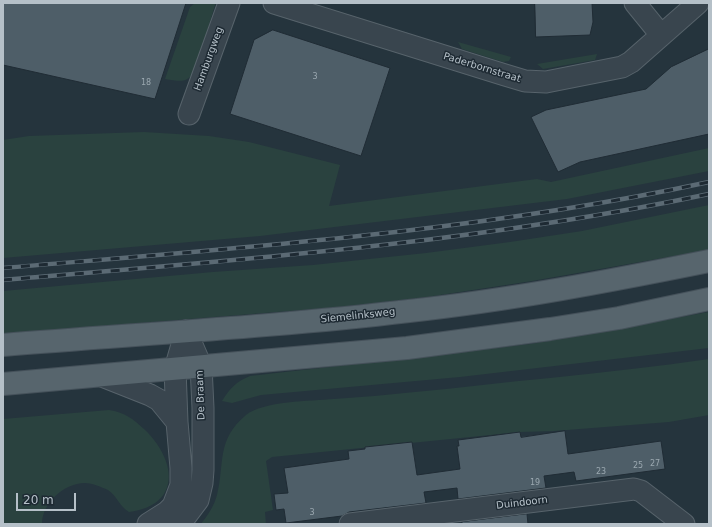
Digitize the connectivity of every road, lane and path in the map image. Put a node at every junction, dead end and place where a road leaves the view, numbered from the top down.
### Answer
1 (229, 3) edge
2 (274, 3) edge
3 (635, 3) edge
4 (698, 3) edge
5 (662, 34) junction
6 (189, 114) dead end
7 (709, 261) edge
8 (709, 300) edge
9 (186, 331) junction
10 (3, 345) edge
11 (201, 366) junction
12 (175, 369) junction
13 (102, 376) junction
14 (3, 384) edge
15 (177, 422) junction
16 (148, 524) edge
17 (180, 524) edge
18 (350, 524) edge
19 (684, 524) edge

1 - 6 street, Hamburgweg
2 - 5 street, Paderbornstraat
3 - 5 street
4 - 5 street, Paderbornstraat
7 - 9 main road, Siemelinksweg
8 - 11 main road
9 - 10 main road, Siemelinksweg
9 - 11 street, De Braam
9 - 12 street
11 - 12 main road
11 - 17 street, De Braam
12 - 13 main road
12 - 15 street
13 - 14 main road
13 - 15 street
15 - 16 street
18 - 19 street, Duindoorn

